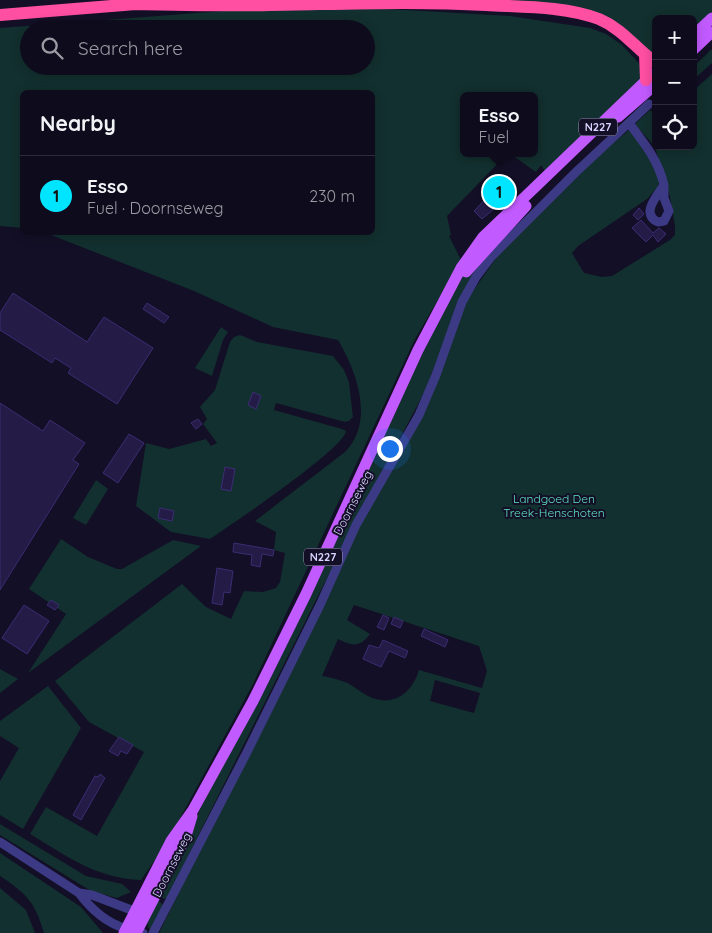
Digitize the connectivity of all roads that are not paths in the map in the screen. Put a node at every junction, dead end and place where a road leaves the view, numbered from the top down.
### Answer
1 (179, 0) edge
2 (130, 4) junction
3 (0, 15) edge
4 (712, 18) edge
5 (697, 32) edge
6 (712, 32) edge
7 (697, 46) edge
8 (645, 54) junction
9 (652, 60) edge
10 (651, 82) edge
11 (649, 104) dead end
12 (629, 123) junction
13 (664, 185) dead end
14 (194, 810) junction
15 (0, 842) edge
16 (79, 893) junction
17 (134, 912) junction
18 (133, 932) edge
19 (153, 933) edge

1 - 2 highway
2 - 3 highway
2 - 8 highway
4 - 5 main road
6 - 7 main road
8 - 9 highway
8 - 10 highway
10 - 14 main road, Doornseweg / N227
11 - 12 street, Doornseweg
12 - 13 street
12 - 19 street, Doornseweg
14 - 17 main road, Doornseweg / N227
14 - 18 main road, Doornseweg / N227
15 - 16 street
16 - 17 street
16 - 18 street
17 - 18 main road, Doornseweg / N227

